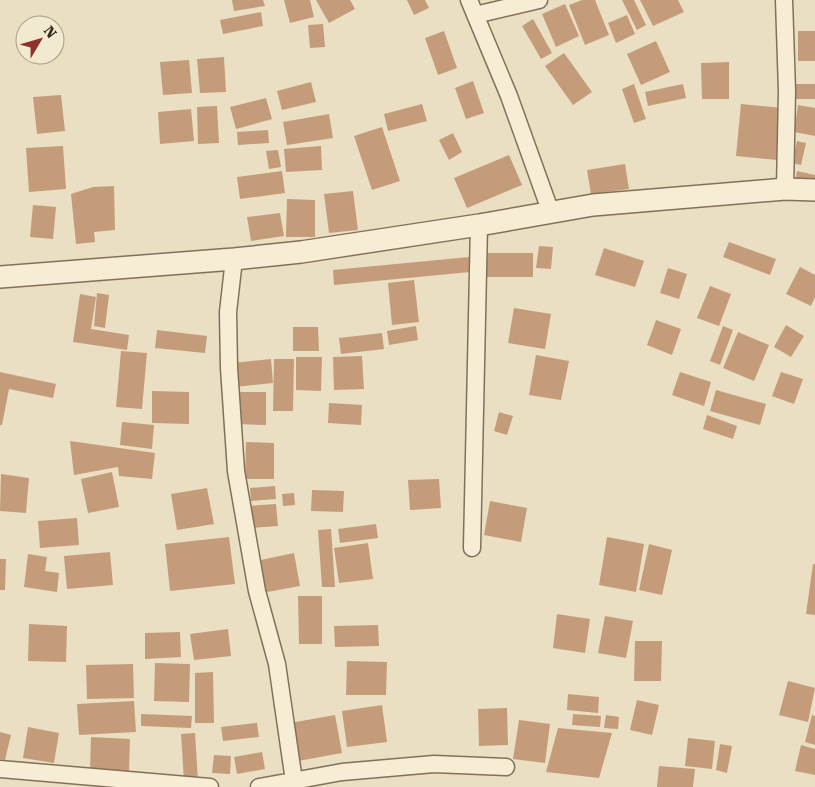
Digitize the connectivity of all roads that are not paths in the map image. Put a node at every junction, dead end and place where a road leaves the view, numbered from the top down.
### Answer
1 (468, 0) edge
2 (540, 0) edge
3 (784, 0) edge
4 (475, 15) junction
5 (786, 189) junction
6 (815, 190) edge
7 (550, 213) junction
8 (479, 225) junction
9 (234, 259) junction
10 (0, 277) edge
11 (472, 548) dead end
12 (506, 767) dead end
13 (0, 771) edge
14 (294, 781) junction
15 (210, 787) edge
16 (259, 787) edge

1 - 4 street
2 - 4 street
3 - 5 street
4 - 7 street
5 - 6 street
5 - 7 street
7 - 8 street
8 - 9 street
8 - 11 street
9 - 10 street
9 - 14 street
12 - 14 street
13 - 15 street
14 - 16 street

